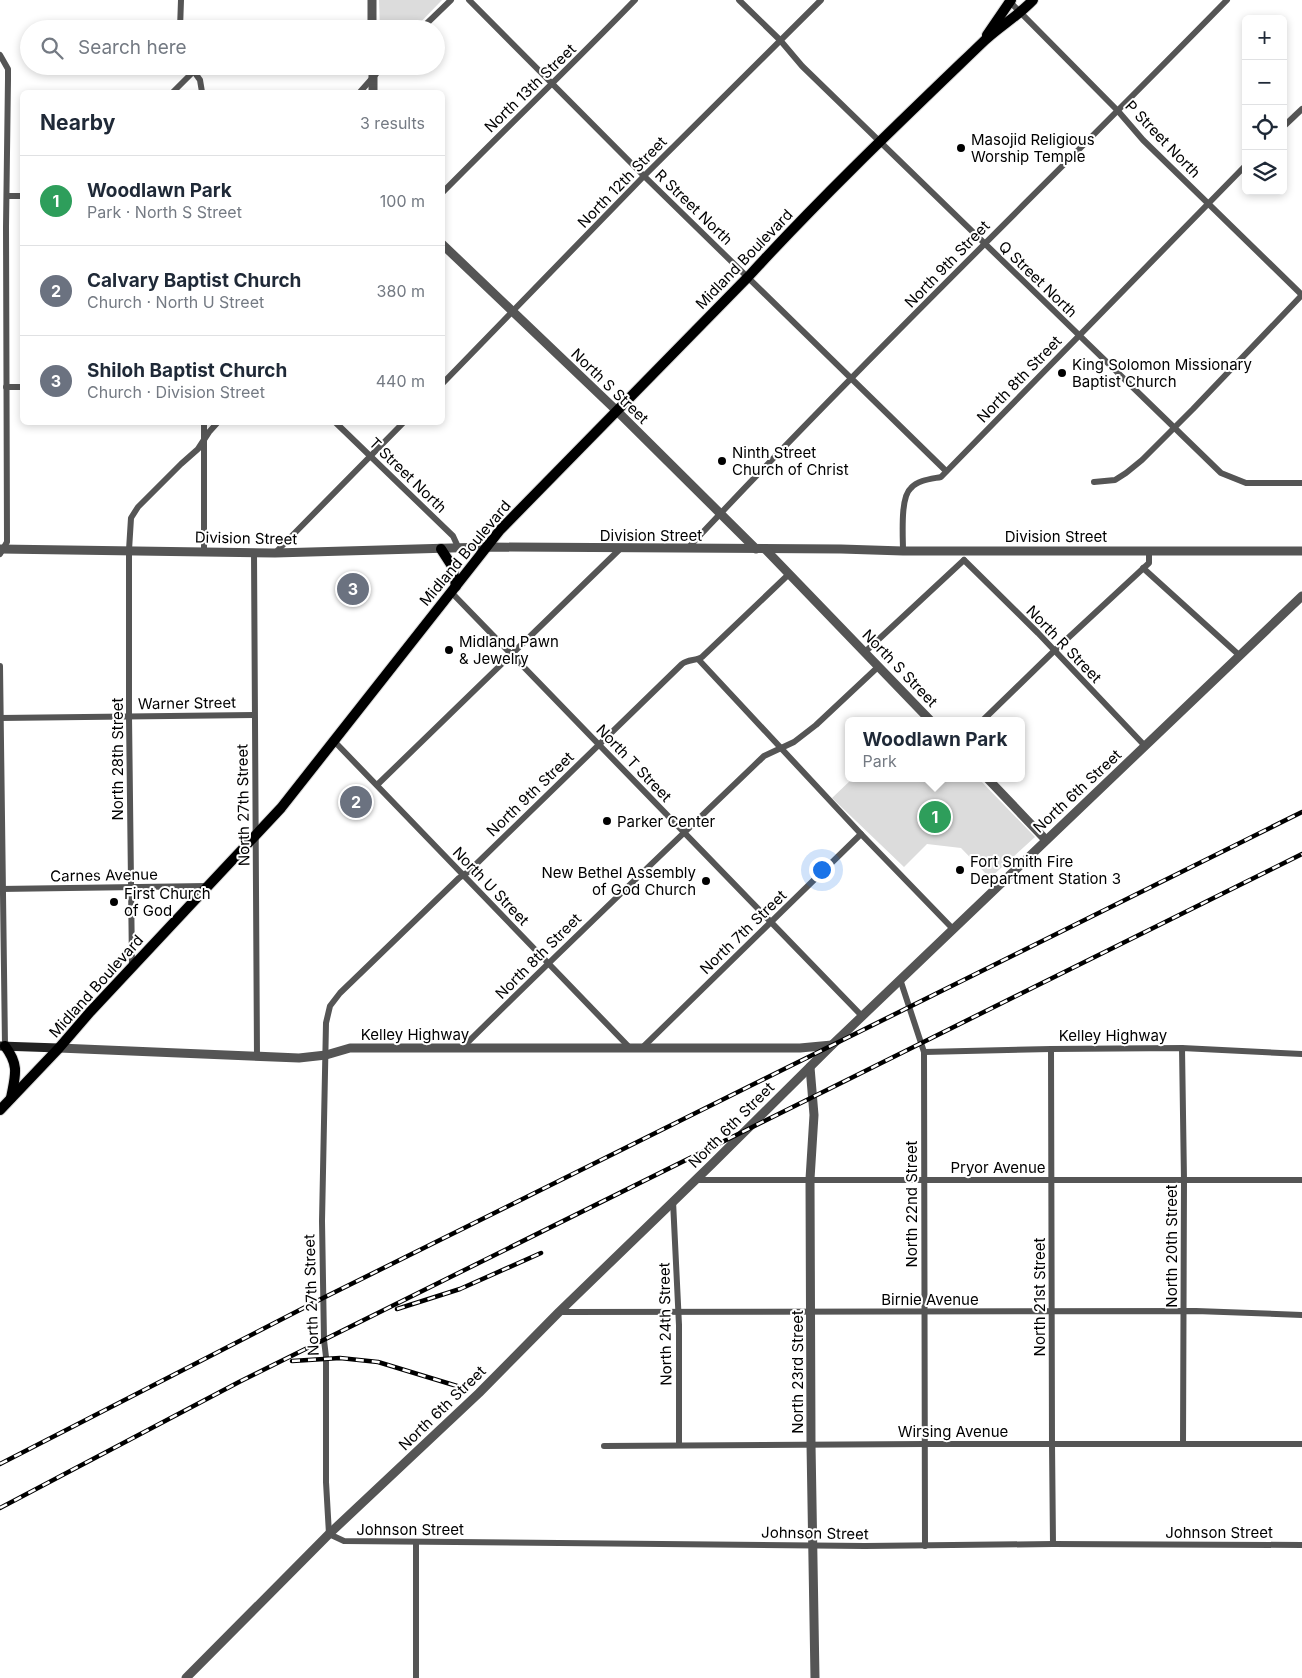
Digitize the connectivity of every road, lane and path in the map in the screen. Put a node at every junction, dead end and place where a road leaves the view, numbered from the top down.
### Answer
1 (181, 0) edge
2 (372, 0) edge
3 (451, 0) edge
4 (469, 0) edge
5 (635, 0) edge
6 (739, 0) edge
7 (821, 0) edge
8 (1009, 0) edge
9 (1032, 0) edge
10 (1227, 0) edge
11 (1021, 12) junction
12 (180, 20) edge
13 (372, 20) edge
14 (430, 20) edge
15 (780, 40) junction
16 (983, 42) junction
17 (0, 55) edge
18 (187, 75) edge
19 (196, 75) edge
20 (376, 75) edge
21 (373, 78) junction
22 (554, 84) junction
23 (175, 90) edge
24 (202, 90) edge
25 (362, 90) edge
26 (373, 90) edge
27 (1302, 109) edge
28 (1118, 111) junction
29 (1287, 123) edge
30 (880, 143) junction
31 (1242, 169) edge
32 (644, 176) junction
33 (445, 190) edge
34 (8, 196) junction
35 (20, 196) edge
36 (1209, 203) junction
37 (984, 244) junction
38 (445, 247) edge
39 (748, 277) junction
40 (1302, 295) edge
41 (3, 301) edge
42 (513, 313) junction
43 (1079, 336) junction
44 (852, 379) junction
45 (445, 381) edge
46 (20, 386) edge
47 (6, 387) junction
48 (617, 411) junction
49 (204, 425) edge
50 (216, 425) edge
51 (338, 425) edge
52 (401, 425) edge
53 (1174, 428) junction
54 (204, 440) junction
55 (370, 456) junction
56 (946, 471) junction
57 (1094, 482) dead end
58 (1302, 483) edge
59 (720, 514) junction
60 (486, 547) junction
61 (621, 548) junction
62 (688, 548) junction
63 (459, 549) junction
64 (761, 549) junction
65 (129, 550) junction
66 (440, 550) junction
67 (964, 550) junction
68 (1149, 550) junction
69 (1, 551) edge
70 (903, 551) junction
71 (1302, 551) edge
72 (204, 552) junction
73 (254, 553) junction
74 (276, 554) junction
75 (964, 560) junction
76 (1144, 568) junction
77 (789, 574) junction
78 (453, 589) junction
79 (1302, 596) edge
80 (1054, 651) junction
81 (865, 652) junction
82 (512, 654) junction
83 (1239, 655) junction
84 (698, 660) junction
85 (0, 666) edge
86 (879, 666) junction
87 (254, 715) junction
88 (129, 716) junction
89 (927, 717) edge
90 (986, 717) edge
91 (1, 718) edge
92 (334, 741) junction
93 (599, 745) junction
94 (1145, 746) junction
95 (782, 748) junction
96 (991, 782) edge
97 (377, 785) junction
98 (684, 833) junction
99 (861, 834) junction
100 (256, 836) junction
101 (1046, 840) junction
102 (464, 875) junction
103 (131, 886) junction
104 (208, 886) junction
105 (2, 889) edge
106 (771, 922) junction
107 (953, 929) junction
108 (549, 963) junction
109 (132, 968) junction
110 (900, 979) junction
111 (862, 1016) junction
112 (832, 1045) junction
113 (2, 1046) edge
114 (463, 1047) junction
115 (59, 1048) junction
116 (630, 1048) junction
117 (642, 1048) junction
118 (1182, 1048) junction
119 (1051, 1049) junction
120 (924, 1052) junction
121 (1302, 1054) edge
122 (326, 1056) junction
123 (257, 1057) junction
124 (810, 1066) junction
125 (11, 1098) junction
126 (0, 1110) edge
127 (1052, 1179) junction
128 (695, 1180) junction
129 (810, 1180) junction
130 (924, 1180) junction
131 (1184, 1180) junction
132 (1302, 1180) edge
133 (673, 1201) junction
134 (924, 1311) junction
135 (1184, 1311) junction
136 (559, 1312) junction
137 (679, 1312) junction
138 (811, 1312) junction
139 (1052, 1312) junction
140 (1302, 1316) edge
141 (811, 1444) junction
142 (924, 1444) junction
143 (1052, 1444) junction
144 (1183, 1444) junction
145 (1302, 1444) edge
146 (679, 1445) junction
147 (604, 1446) dead end
148 (328, 1534) junction
149 (416, 1542) junction
150 (1053, 1544) junction
151 (1302, 1545) edge
152 (813, 1546) junction
153 (925, 1546) junction
154 (186, 1678) edge
155 (416, 1678) edge
156 (815, 1678) edge

1 - 12 street
2 - 13 street
3 - 14 street
4 - 22 street, R Street North
5 - 22 street, North 13th Street
6 - 15 street, Q Street North
7 - 15 street, North 12th Street
8 - 11 street, P Street North
8 - 16 main road, Midland Boulevard
9 - 11 main road, Midland Boulevard
10 - 28 street, North 9th Street
11 - 16 main road, Midland Boulevard
11 - 28 street, P Street North
15 - 30 street, Q Street North
15 - 32 street, North 12th Street
16 - 30 main road, Midland Boulevard
17 - 34 street
18 - 23 street
19 - 24 street
20 - 21 street
21 - 25 street
21 - 26 street
22 - 32 street, R Street North
22 - 33 street, North 13th Street
27 - 29 street
28 - 36 street, P Street North
28 - 37 street, North 9th Street
30 - 37 street, Q Street North
30 - 39 main road, Midland Boulevard
31 - 36 street, North 8th Street
32 - 39 street, R Street North
32 - 42 street, North 12th Street
34 - 35 street
34 - 41 street
36 - 40 street, P Street North
36 - 43 street, North 8th Street
37 - 43 street, Q Street North
37 - 44 street, North 9th Street
38 - 42 street, North S Street
39 - 44 street, R Street North
39 - 48 main road, Midland Boulevard
40 - 53 street
41 - 47 street
42 - 45 street, North 12th Street
42 - 48 street, North S Street
43 - 53 street, Q Street North
43 - 56 street, North 8th Street
44 - 56 street, R Street North
44 - 59 street, North 9th Street
46 - 47 street
47 - 69 street
48 - 59 street, North S Street
48 - 60 main road, Midland Boulevard
49 - 54 street
50 - 54 street
51 - 55 street, T Street North
52 - 55 street
53 - 57 street
53 - 58 street, Q Street North
54 - 65 street
54 - 72 street
55 - 63 street, T Street North
55 - 74 street
56 - 70 street, North 8th Street
59 - 62 street, North 9th Street
59 - 64 street, North S Street
60 - 61 street, Division Street
60 - 63 street, Division Street
60 - 78 main road, Midland Boulevard
61 - 62 street, Division Street
61 - 82 street
62 - 64 street, Division Street
63 - 66 street, Division Street
64 - 70 street, Division Street
64 - 77 street, North S Street
65 - 69 street, Division Street
65 - 72 street, Division Street
65 - 88 street, North 28th Street
66 - 74 street, Division Street
66 - 78 main road
67 - 68 street, Division Street
67 - 70 street, Division Street
67 - 75 street
68 - 71 street, Division Street
68 - 76 street
72 - 73 street, Division Street
73 - 74 street, Division Street
73 - 87 street, North 27th Street
75 - 80 street, North R Street
75 - 81 street
76 - 80 street
76 - 83 street
77 - 81 street, North S Street
77 - 84 street, North 9th Street
78 - 82 street, North T Street
78 - 92 main road, Midland Boulevard
79 - 83 street, North 6th Street
80 - 90 street
80 - 94 street, North R Street
81 - 86 street, North S Street
82 - 93 street, North T Street
82 - 97 street
83 - 94 street, North 6th Street
84 - 93 street, North 9th Street
84 - 95 street
85 - 91 street
86 - 89 street, North S Street
86 - 95 street, North 8th Street
87 - 88 street, Warner Street
87 - 100 street, North 27th Street
88 - 91 street, Warner Street
88 - 103 street, North 28th Street
91 - 105 street
92 - 97 street, North U Street
92 - 100 main road, Midland Boulevard
93 - 98 street, North T Street
93 - 102 street, North 9th Street
94 - 101 street, North 6th Street
95 - 98 street, North 8th Street
95 - 99 street
96 - 101 street
97 - 102 street, North U Street
98 - 106 street, North T Street
98 - 108 street, North 8th Street
99 - 106 street, North 7th Street
99 - 107 street
100 - 104 main road, Midland Boulevard
100 - 123 street, North 27th Street
101 - 107 street, North 6th Street
102 - 108 street, North U Street
102 - 122 street, North 9th Street
103 - 104 street, Carnes Avenue
103 - 105 street, Carnes Avenue
103 - 109 street, North 28th Street
104 - 109 main road, Midland Boulevard
105 - 113 street
106 - 111 street, North T Street
106 - 117 street, North 7th Street
107 - 110 street, North 6th Street
108 - 114 street, North 8th Street
108 - 116 street, North U Street
109 - 115 main road, Midland Boulevard
110 - 111 street, North 6th Street
110 - 120 street, North 22nd Street
111 - 112 street, North 6th Street
112 - 117 street, Kelley Highway
112 - 124 street, North 6th Street
113 - 115 main road, Kelley Highway
113 - 125 main road
114 - 116 street, Kelley Highway
114 - 122 street, Kelley Highway
115 - 123 street, Kelley Highway
115 - 125 main road, Midland Boulevard
116 - 117 street, Kelley Highway
118 - 119 street, Kelley Highway
118 - 121 street, Kelley Highway
118 - 131 street, North 20th Street
119 - 120 street, Kelley Highway
119 - 127 street, North 21st Street
120 - 130 street, North 22nd Street
122 - 123 street, Kelley Highway
122 - 148 street, North 27th Street
124 - 128 street, North 6th Street
124 - 129 street, North 23rd Street
125 - 126 main road, Midland Boulevard
127 - 130 street, Pryor Avenue
127 - 131 street, Pryor Avenue
127 - 139 street, North 21st Street
128 - 129 street, Pryor Avenue
128 - 133 street, North 6th Street
129 - 130 street, Pryor Avenue
129 - 138 street, North 23rd Street
130 - 134 street, North 22nd Street
131 - 132 street, Pryor Avenue
131 - 135 street, North 20th Street
133 - 136 street, North 6th Street
133 - 137 street, North 24th Street
134 - 138 street, Birnie Avenue
134 - 139 street, Birnie Avenue
134 - 142 street, North 22nd Street
135 - 139 street, Birnie Avenue
135 - 140 street, Birnie Avenue
135 - 144 street, North 20th Street
136 - 137 street, Birnie Avenue
136 - 148 street, North 6th Street
137 - 138 street, Birnie Avenue
137 - 146 street, North 24th Street
138 - 141 street, North 23rd Street
139 - 143 street, North 21st Street
141 - 142 street, Wirsing Avenue
141 - 146 street, Wirsing Avenue
141 - 152 street, North 23rd Street
142 - 143 street, Wirsing Avenue
142 - 153 street, North 22nd Street
143 - 144 street, Wirsing Avenue
143 - 150 street, North 21st Street
144 - 145 street, Wirsing Avenue
146 - 147 street, Wirsing Avenue
148 - 149 street, Johnson Street
148 - 154 street, North 6th Street
149 - 152 street, Johnson Street
149 - 155 street
150 - 151 street, Johnson Street
150 - 153 street, Johnson Street
152 - 153 street, Johnson Street
152 - 156 street, North 23rd Street

